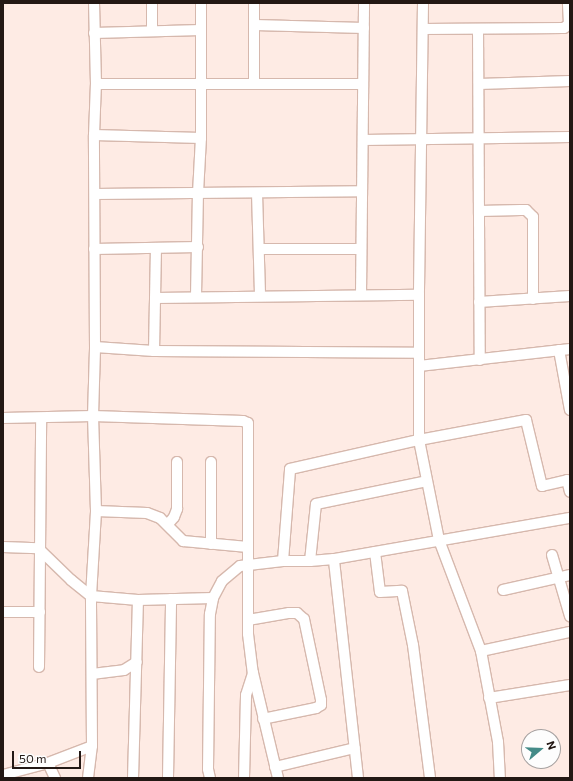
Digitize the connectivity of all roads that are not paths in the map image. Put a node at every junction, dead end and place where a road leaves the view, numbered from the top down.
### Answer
1 (94, 3) edge
2 (152, 3) edge
3 (201, 3) edge
4 (254, 3) edge
5 (364, 3) edge
6 (423, 3) edge
7 (568, 3) edge
8 (255, 25) junction
9 (364, 28) junction
10 (422, 29) junction
11 (478, 29) junction
12 (201, 30) junction
13 (152, 31) junction
14 (94, 33) junction
15 (570, 81) edge
16 (96, 84) junction
17 (200, 84) junction
18 (254, 84) junction
19 (363, 84) junction
20 (478, 84) junction
21 (94, 135) junction
22 (570, 137) edge
23 (201, 138) junction
24 (362, 140) junction
25 (421, 140) junction
26 (479, 140) junction
27 (362, 191) junction
28 (198, 193) junction
29 (258, 193) junction
30 (95, 194) junction
31 (479, 210) junction
32 (198, 248) junction
33 (94, 249) junction
34 (156, 249) junction
35 (260, 249) junction
36 (361, 249) junction
37 (361, 294) junction
38 (419, 295) junction
39 (196, 296) junction
40 (260, 296) junction
41 (570, 296) edge
42 (155, 298) junction
43 (533, 298) junction
44 (479, 302) junction
45 (95, 347) junction
46 (570, 349) edge
47 (559, 350) junction
48 (154, 351) junction
49 (420, 353) junction
50 (480, 360) junction
51 (420, 366) junction
52 (570, 410) edge
53 (93, 416) junction
54 (3, 418) edge
55 (41, 419) junction
56 (420, 440) junction
57 (177, 462) dead end
58 (211, 462) dead end
59 (569, 479) edge
60 (427, 481) junction
61 (570, 492) edge
62 (96, 511) junction
63 (570, 518) edge
64 (168, 524) junction
65 (439, 540) junction
66 (210, 544) junction
67 (3, 547) edge
68 (248, 547) junction
69 (38, 548) junction
70 (375, 552) junction
71 (552, 554) dead end
72 (334, 559) junction
73 (283, 561) junction
74 (310, 561) junction
75 (248, 564) junction
76 (570, 575) edge
77 (559, 578) junction
78 (504, 590) dead end
79 (92, 596) junction
80 (213, 598) junction
81 (171, 599) junction
82 (138, 600) junction
83 (3, 612) edge
84 (40, 612) junction
85 (570, 616) edge
86 (248, 620) junction
87 (570, 632) edge
88 (481, 651) junction
89 (137, 662) junction
90 (39, 667) dead end
91 (253, 673) junction
92 (92, 674) junction
93 (570, 685) edge
94 (489, 698) junction
95 (263, 720) junction
96 (92, 746) junction
97 (355, 748) junction
98 (48, 763) junction
99 (275, 767) junction
100 (3, 775) edge
101 (168, 777) dead end
102 (55, 778) edge
103 (88, 778) edge
104 (133, 778) edge
105 (210, 778) edge
106 (244, 778) edge
107 (278, 778) edge
108 (358, 778) edge
109 (430, 778) edge
110 (500, 778) edge

1 - 14 street
2 - 13 street
3 - 12 street
4 - 8 street
5 - 9 street
6 - 10 street
7 - 11 street
8 - 9 street
8 - 18 street
9 - 19 street
10 - 11 street
10 - 25 street
11 - 20 street
12 - 13 street
12 - 17 street
13 - 14 street
14 - 16 street
15 - 20 street
16 - 17 street
16 - 21 street
17 - 18 street
17 - 23 street
18 - 19 street
19 - 24 street
20 - 26 street
21 - 23 street
21 - 30 street
22 - 26 street
23 - 28 street
24 - 25 street
24 - 27 street
25 - 26 street
25 - 38 street
26 - 31 street
27 - 29 street
27 - 36 street
28 - 29 street
28 - 30 street
28 - 32 street
29 - 35 street
30 - 33 street
31 - 43 street
31 - 44 street
32 - 34 street
32 - 39 street
33 - 34 street
33 - 45 street
34 - 42 street
35 - 36 street
35 - 40 street
36 - 37 street
37 - 38 street
37 - 40 street
38 - 49 street
39 - 40 street
39 - 42 street
41 - 43 street
42 - 48 street
43 - 44 street
44 - 50 street
45 - 48 street
45 - 53 street
46 - 47 street
47 - 50 street
47 - 52 street
48 - 49 street
49 - 51 street
50 - 51 street
51 - 56 street
53 - 55 street
53 - 62 street
53 - 68 street
54 - 55 street
55 - 69 street
56 - 59 street
56 - 60 street
56 - 73 street
57 - 64 street
58 - 66 street
59 - 61 street
60 - 65 street
60 - 74 street
62 - 64 street
62 - 79 street
63 - 65 street
64 - 66 street
65 - 70 street
65 - 88 street
66 - 68 street
67 - 69 street
68 - 75 street
69 - 79 street
69 - 84 street
70 - 72 street
70 - 109 street
71 - 77 street
72 - 74 street
72 - 97 street
73 - 74 street
73 - 75 street
75 - 80 street
75 - 86 street
76 - 77 street
77 - 78 street
77 - 85 street
79 - 82 street
79 - 92 street
80 - 81 street
80 - 105 street
81 - 82 street
81 - 101 street
82 - 89 street
83 - 84 street
84 - 90 street
86 - 91 street
86 - 95 street
87 - 88 street
88 - 94 street
89 - 92 street
89 - 104 street
91 - 95 street
91 - 106 street
92 - 96 street
93 - 94 street
94 - 110 street
95 - 99 street
96 - 98 street
96 - 103 street
97 - 99 street
97 - 108 street
98 - 100 street
98 - 102 street
99 - 107 street

